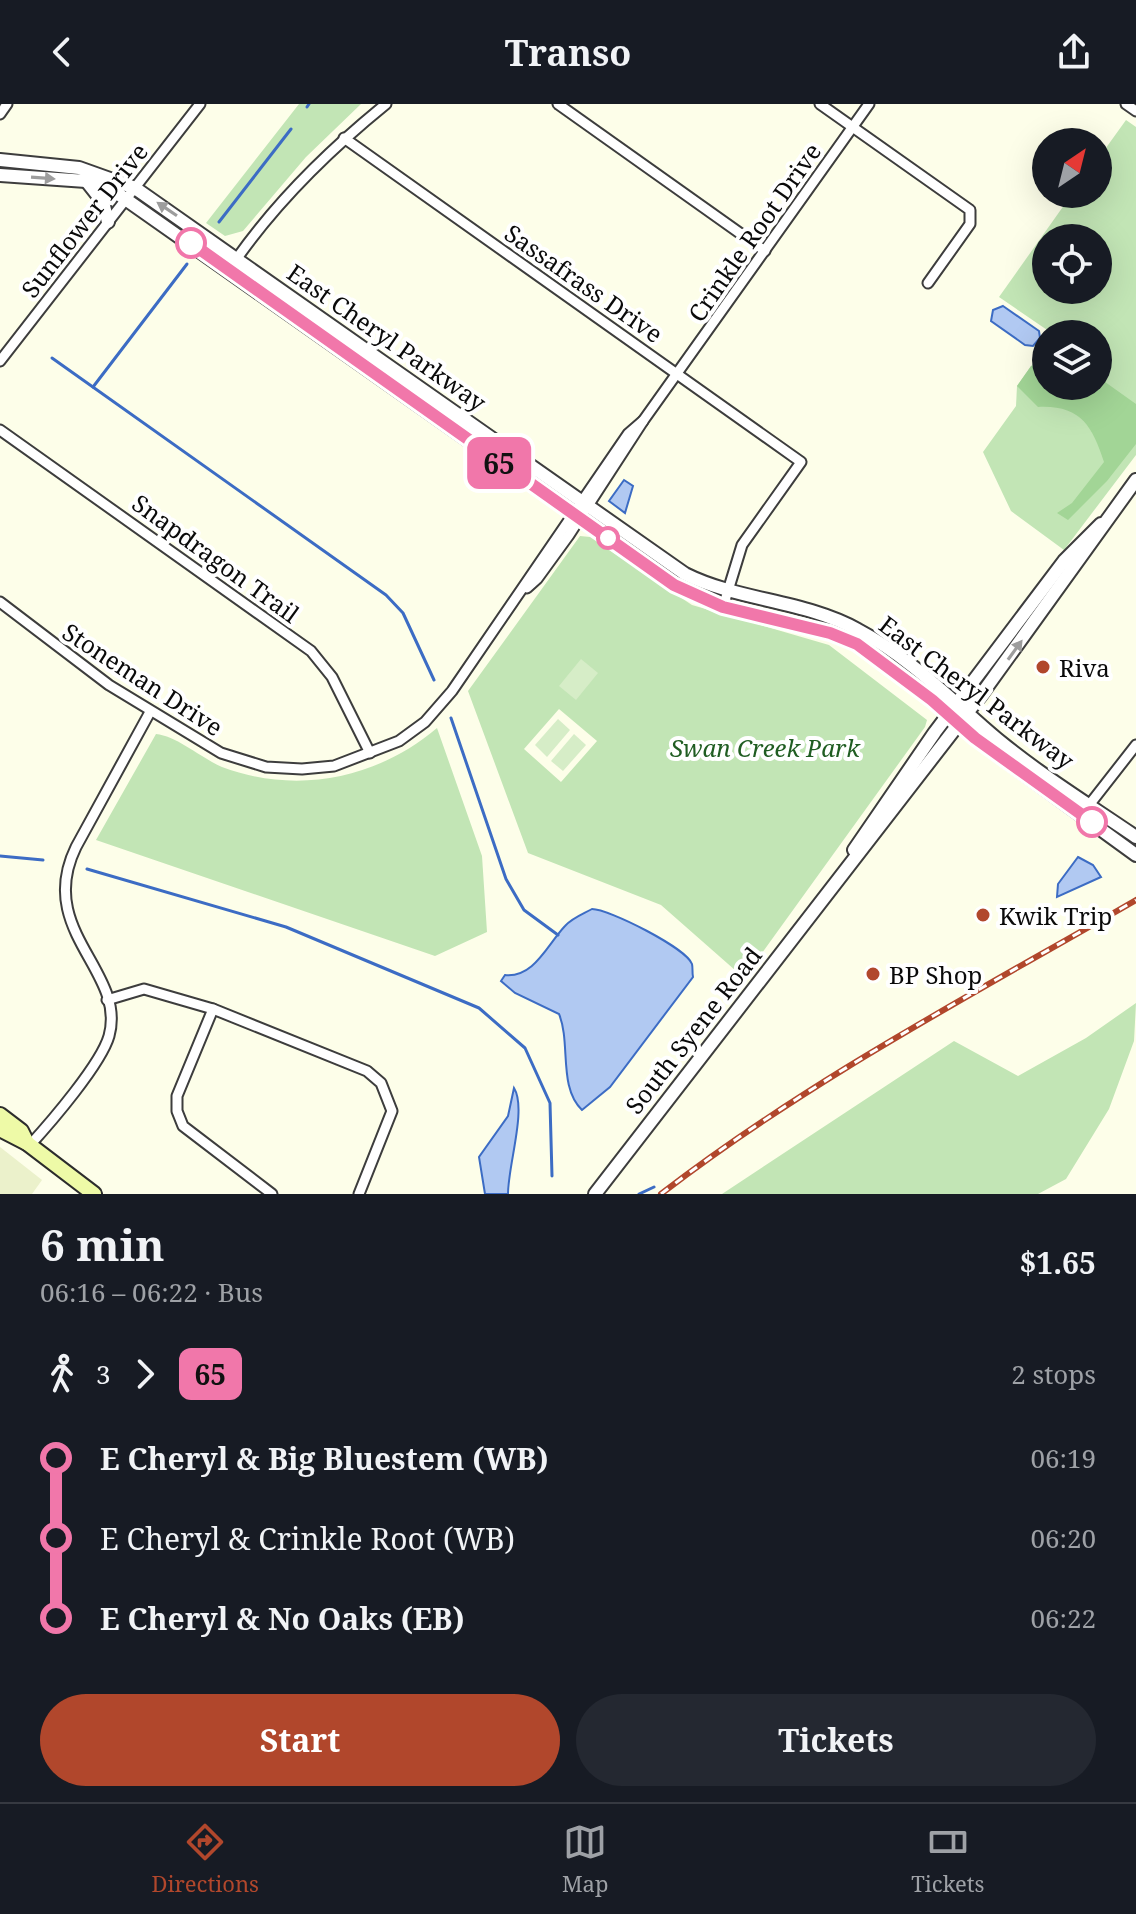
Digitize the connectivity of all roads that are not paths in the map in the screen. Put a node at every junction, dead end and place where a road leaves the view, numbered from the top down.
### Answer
1 (7, 104) edge
2 (200, 104) edge
3 (386, 104) edge
4 (558, 104) edge
5 (820, 104) edge
6 (869, 104) edge
7 (1126, 104) edge
8 (1136, 111) edge
9 (0, 114) edge
10 (853, 127) junction
11 (344, 138) junction
12 (0, 160) edge
13 (0, 175) edge
14 (86, 181) junction
15 (131, 193) junction
16 (108, 222) junction
17 (765, 251) junction
18 (237, 258) junction
19 (228, 270) junction
20 (928, 283) dead end
21 (0, 361) edge
22 (677, 374) junction
23 (0, 430) edge
24 (1136, 480) edge
25 (580, 510) junction
26 (727, 591) junction
27 (0, 602) edge
28 (723, 607) junction
29 (150, 712) junction
30 (958, 713) junction
31 (1136, 745) edge
32 (370, 753) junction
33 (1086, 810) junction
34 (1136, 837) edge
35 (1136, 855) edge
36 (107, 1000) junction
37 (213, 1009) junction
38 (0, 1115) edge
39 (0, 1129) edge
40 (29, 1144) junction
41 (94, 1194) edge
42 (272, 1194) edge
43 (359, 1194) edge
44 (595, 1194) edge

1 - 9 street
2 - 15 street, Sunflower Drive
3 - 11 street
4 - 17 street
5 - 10 street
6 - 10 street, Crinkle Root Drive
7 - 8 street
10 - 17 street, Crinkle Root Drive
10 - 20 street
11 - 18 street
11 - 22 street, Sassafrass Drive
12 - 15 street, East Cheryl Parkway
13 -> 14 street, East Cheryl Parkway
14 - 15 street, East Cheryl Parkway
14 - 16 street
15 - 16 street, Sunflower Drive
18 -> 15 street, East Cheryl Parkway
15 - 19 street, East Cheryl Parkway
16 - 21 street, Sunflower Drive
17 - 22 street, Crinkle Root Drive
18 - 19 street
18 - 25 street, East Cheryl Parkway
19 - 25 street, East Cheryl Parkway
22 - 25 street, Crinkle Root Drive
22 - 26 street, Sassafrass Drive
23 - 32 street, Snapdragon Trail
24 - 30 street, South Syene Road
25 - 26 street, East Cheryl Parkway
25 - 28 street, East Cheryl Parkway
25 - 32 street, Crinkle Root Drive
26 - 28 street
26 - 30 street, East Cheryl Parkway
27 - 29 street, Stoneman Drive
28 - 30 street, East Cheryl Parkway
29 - 32 street, Stoneman Drive
29 - 36 street
30 - 33 street, East Cheryl Parkway
30 - 44 street, South Syene Road
31 - 33 street
33 - 34 street, East Cheryl Parkway
33 - 35 street, East Cheryl Parkway
36 - 37 street
36 - 40 street
37 - 42 street
37 - 43 street
38 - 40 main road
39 - 40 main road
40 - 41 main road

